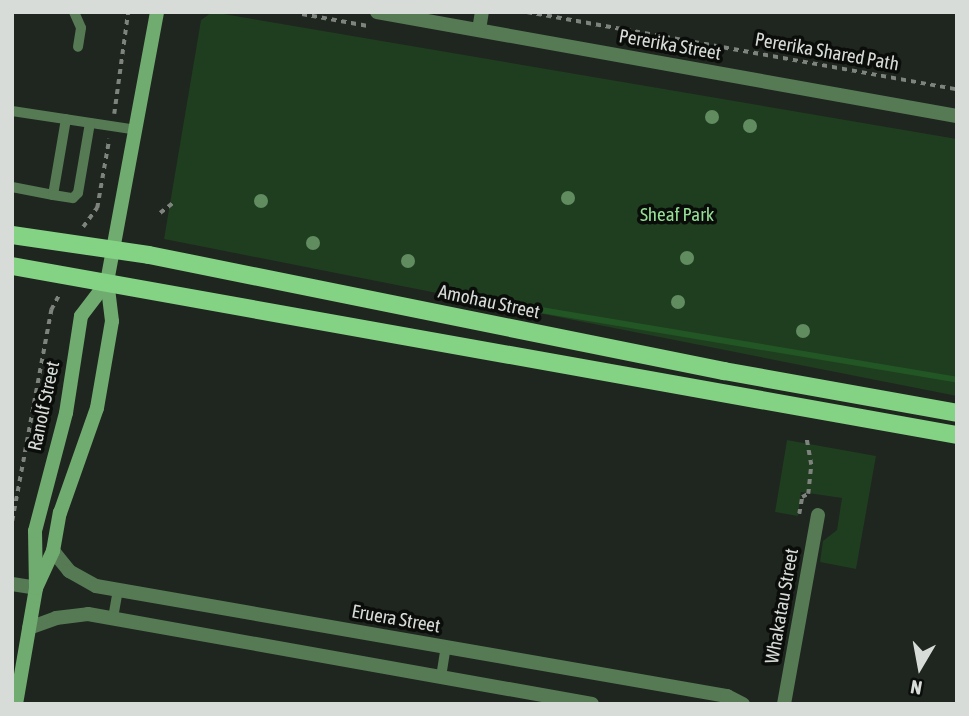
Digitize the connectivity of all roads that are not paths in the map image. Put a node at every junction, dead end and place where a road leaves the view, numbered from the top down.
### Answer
1 (74, 12) edge
2 (157, 12) edge
3 (377, 12) edge
4 (482, 12) edge
5 (479, 30) junction
6 (78, 47) dead end
7 (12, 111) edge
8 (957, 116) edge
9 (66, 119) junction
10 (90, 123) junction
11 (137, 130) junction
12 (12, 187) edge
13 (54, 195) junction
14 (12, 235) edge
15 (114, 252) junction
16 (12, 266) edge
17 (107, 282) junction
18 (340, 292) junction
19 (335, 322) junction
20 (957, 413) edge
21 (957, 435) edge
22 (818, 515) dead end
23 (53, 551) junction
24 (12, 584) edge
25 (36, 588) junction
26 (118, 590) junction
27 (113, 618) junction
28 (29, 628) junction
29 (446, 647) junction
30 (441, 677) junction
31 (715, 699) edge
32 (16, 704) edge
33 (592, 704) edge
34 (743, 704) edge
35 (784, 704) edge

1 - 6 lane
2 - 11 main road, Ranolf Street
3 - 5 street, Pererika Street
4 - 5 street
5 - 8 street, Pererika Street
7 - 9 lane
9 - 10 lane
9 - 13 lane
10 - 11 lane
10 - 13 lane
11 - 15 main road, Ranolf Street
12 - 13 lane
14 - 15 main road, Amohau Street
15 - 17 main road, Ranolf Street
15 - 18 main road, Amohau Street
16 - 17 main road
17 - 19 main road
17 - 23 main road, Ranolf Street
17 - 25 main road, Ranolf Street
18 - 19 main road
18 - 20 main road, Amohau Street
19 - 21 main road
22 - 35 street, Whakatau Street
23 - 25 main road, Ranolf Street
23 - 26 street, Eruera Street
24 - 25 street
25 - 28 main road, Ranolf Street
26 - 27 lane
26 - 29 street, Eruera Street
27 - 28 street
27 - 30 street
28 - 32 main road, Ranolf Street
29 - 30 lane
29 - 31 street, Eruera Street
30 - 33 street
31 - 34 street, Eruera Street

